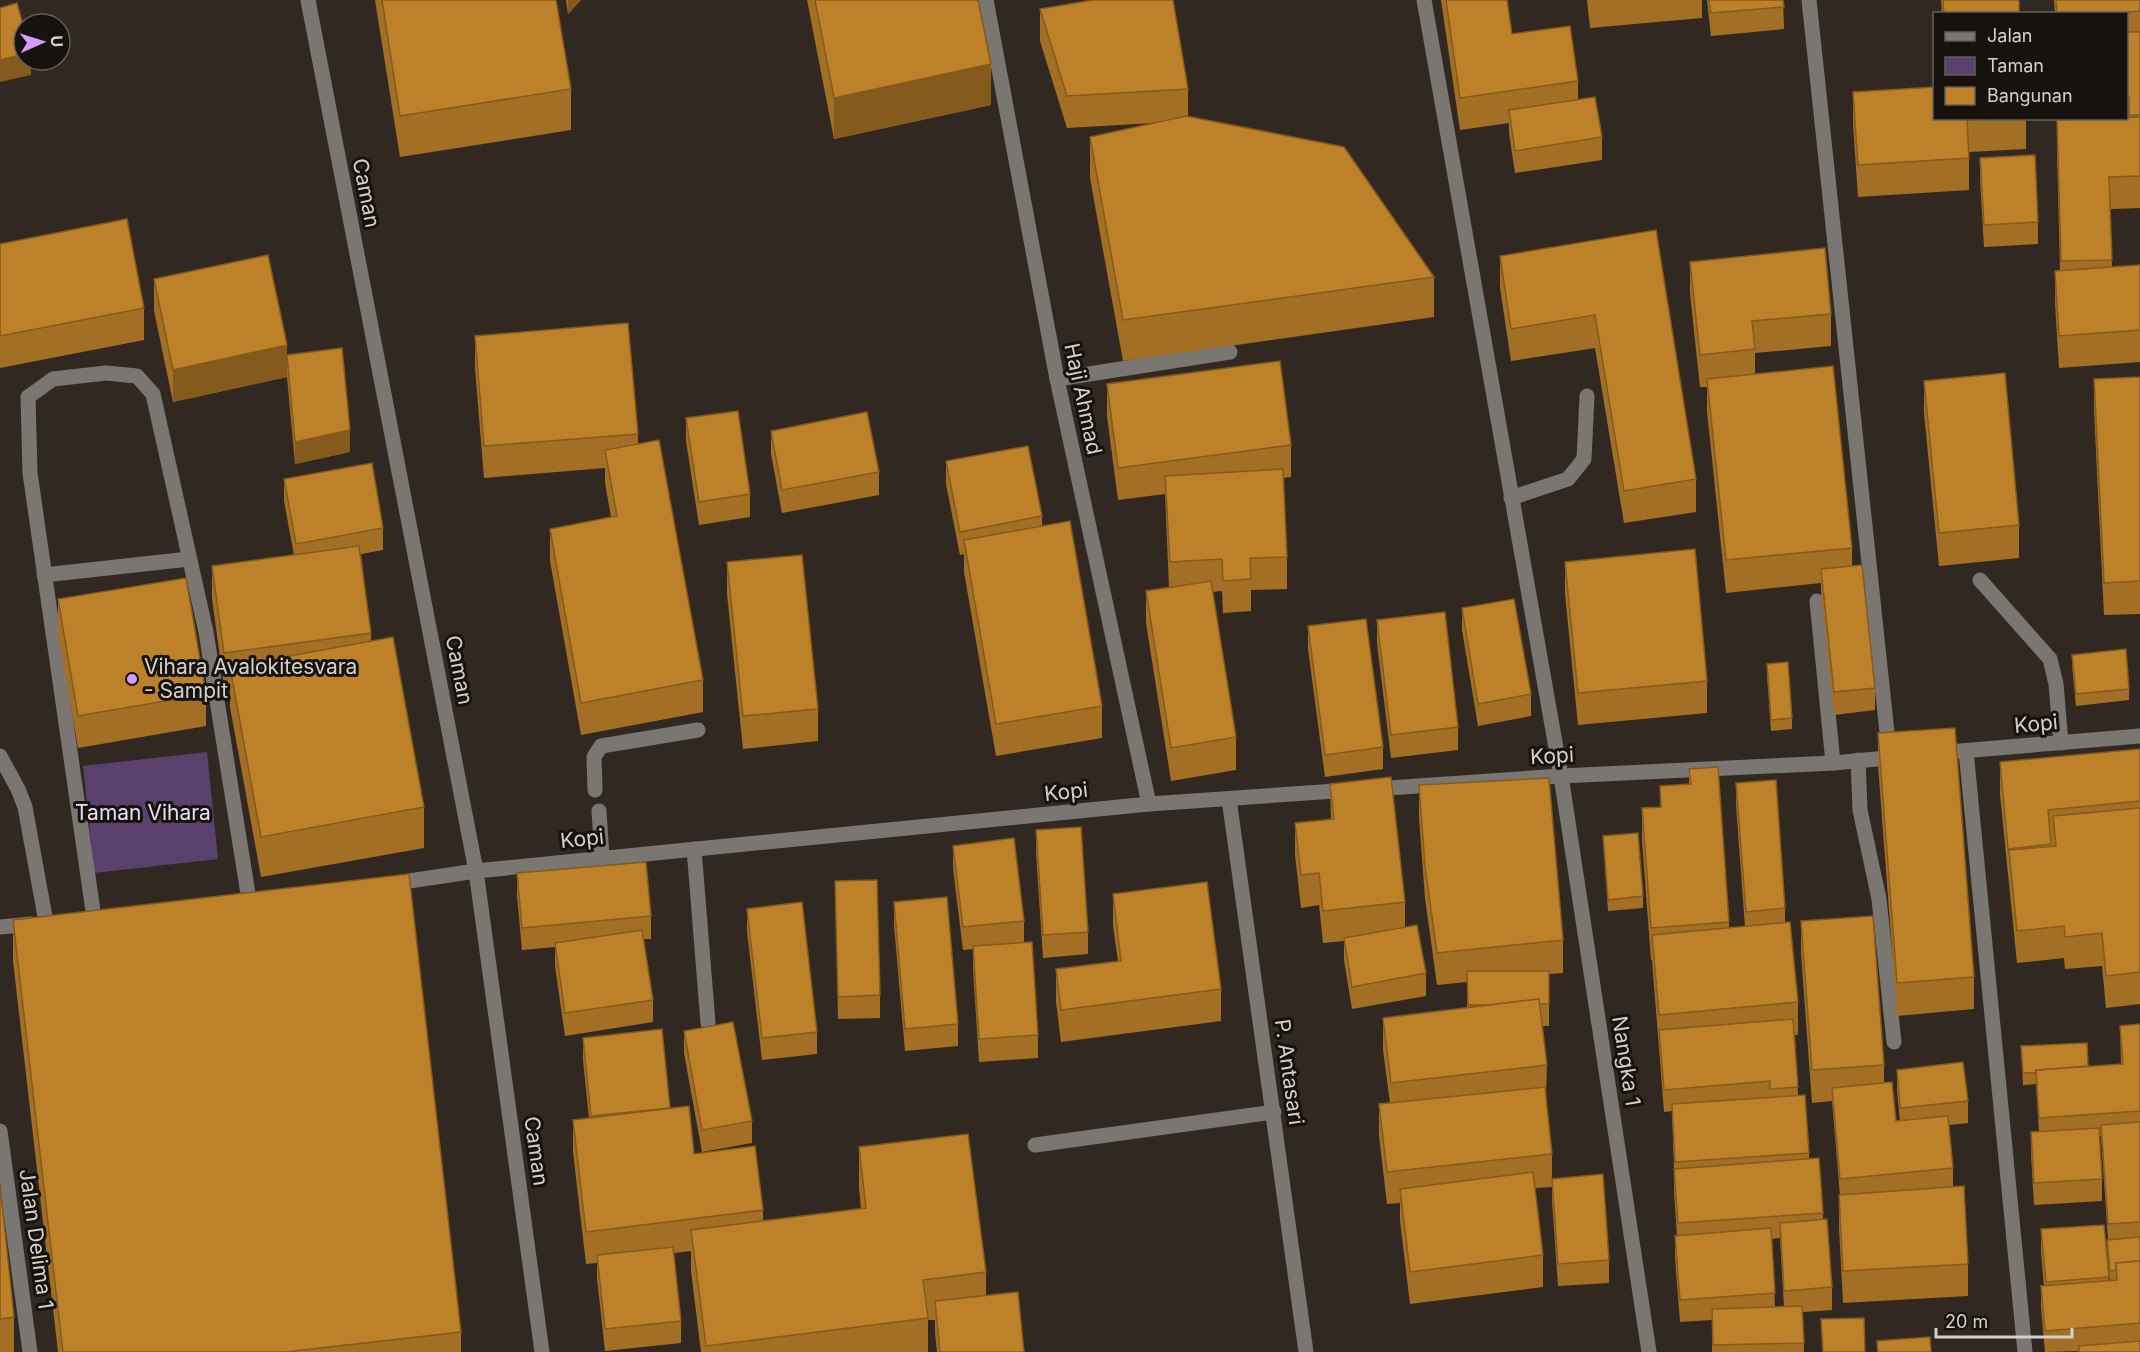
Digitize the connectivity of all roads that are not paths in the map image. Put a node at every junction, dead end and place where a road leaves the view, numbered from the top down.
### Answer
1 (308, 0) edge
2 (986, 0) edge
3 (1425, 0) edge
4 (1809, 0) edge
5 (1230, 352) dead end
6 (1057, 379) junction
7 (1587, 396) dead end
8 (1511, 498) junction
9 (189, 559) junction
10 (44, 575) junction
11 (1980, 580) dead end
12 (1817, 601) dead end
13 (698, 730) dead end
14 (2140, 736) edge
15 (2061, 743) junction
16 (1966, 751) junction
17 (0, 756) edge
18 (1889, 757) junction
19 (1858, 760) junction
20 (1833, 763) junction
21 (1561, 776) junction
22 (595, 790) dead end
23 (1229, 799) junction
24 (1149, 804) junction
25 (599, 811) dead end
26 (694, 849) junction
27 (602, 858) junction
28 (476, 871) junction
29 (375, 887) edge
30 (250, 906) edge
31 (46, 922) junction
32 (0, 927) edge
33 (708, 1023) dead end
34 (1894, 1042) dead end
35 (1274, 1112) junction
36 (0, 1139) edge
37 (1035, 1145) dead end
38 (30, 1352) edge
39 (542, 1352) edge
40 (1306, 1352) edge
41 (1649, 1352) edge
42 (2025, 1352) edge

1 - 28 street, Caman
2 - 6 street, Haji Ahmad
3 - 8 street, Nangka 1
4 - 18 street
5 - 6 street
6 - 24 street, Haji Ahmad
7 - 8 street
8 - 21 street, Nangka 1
9 - 10 street
9 - 10 street
9 - 30 street
10 - 31 street
11 - 15 street
12 - 20 street
13 - 22 street
14 - 15 street, Kopi
15 - 16 street, Kopi
16 - 18 street, Kopi
16 - 42 street
17 - 31 street
18 - 19 street, Kopi
19 - 20 street, Kopi
19 - 34 street
20 - 21 street, Kopi
21 - 23 street, Kopi
21 - 41 street, Nangka 1
23 - 24 street, Kopi
23 - 35 street, P. Antasari
24 - 26 street, Kopi
25 - 27 street
26 - 27 street, Kopi
26 - 33 street
27 - 28 street, Kopi
28 - 29 street, Kopi
28 - 39 street, Caman
31 - 32 street
35 - 37 street
35 - 40 street, P. Antasari
36 - 38 street, Jalan Delima 1

